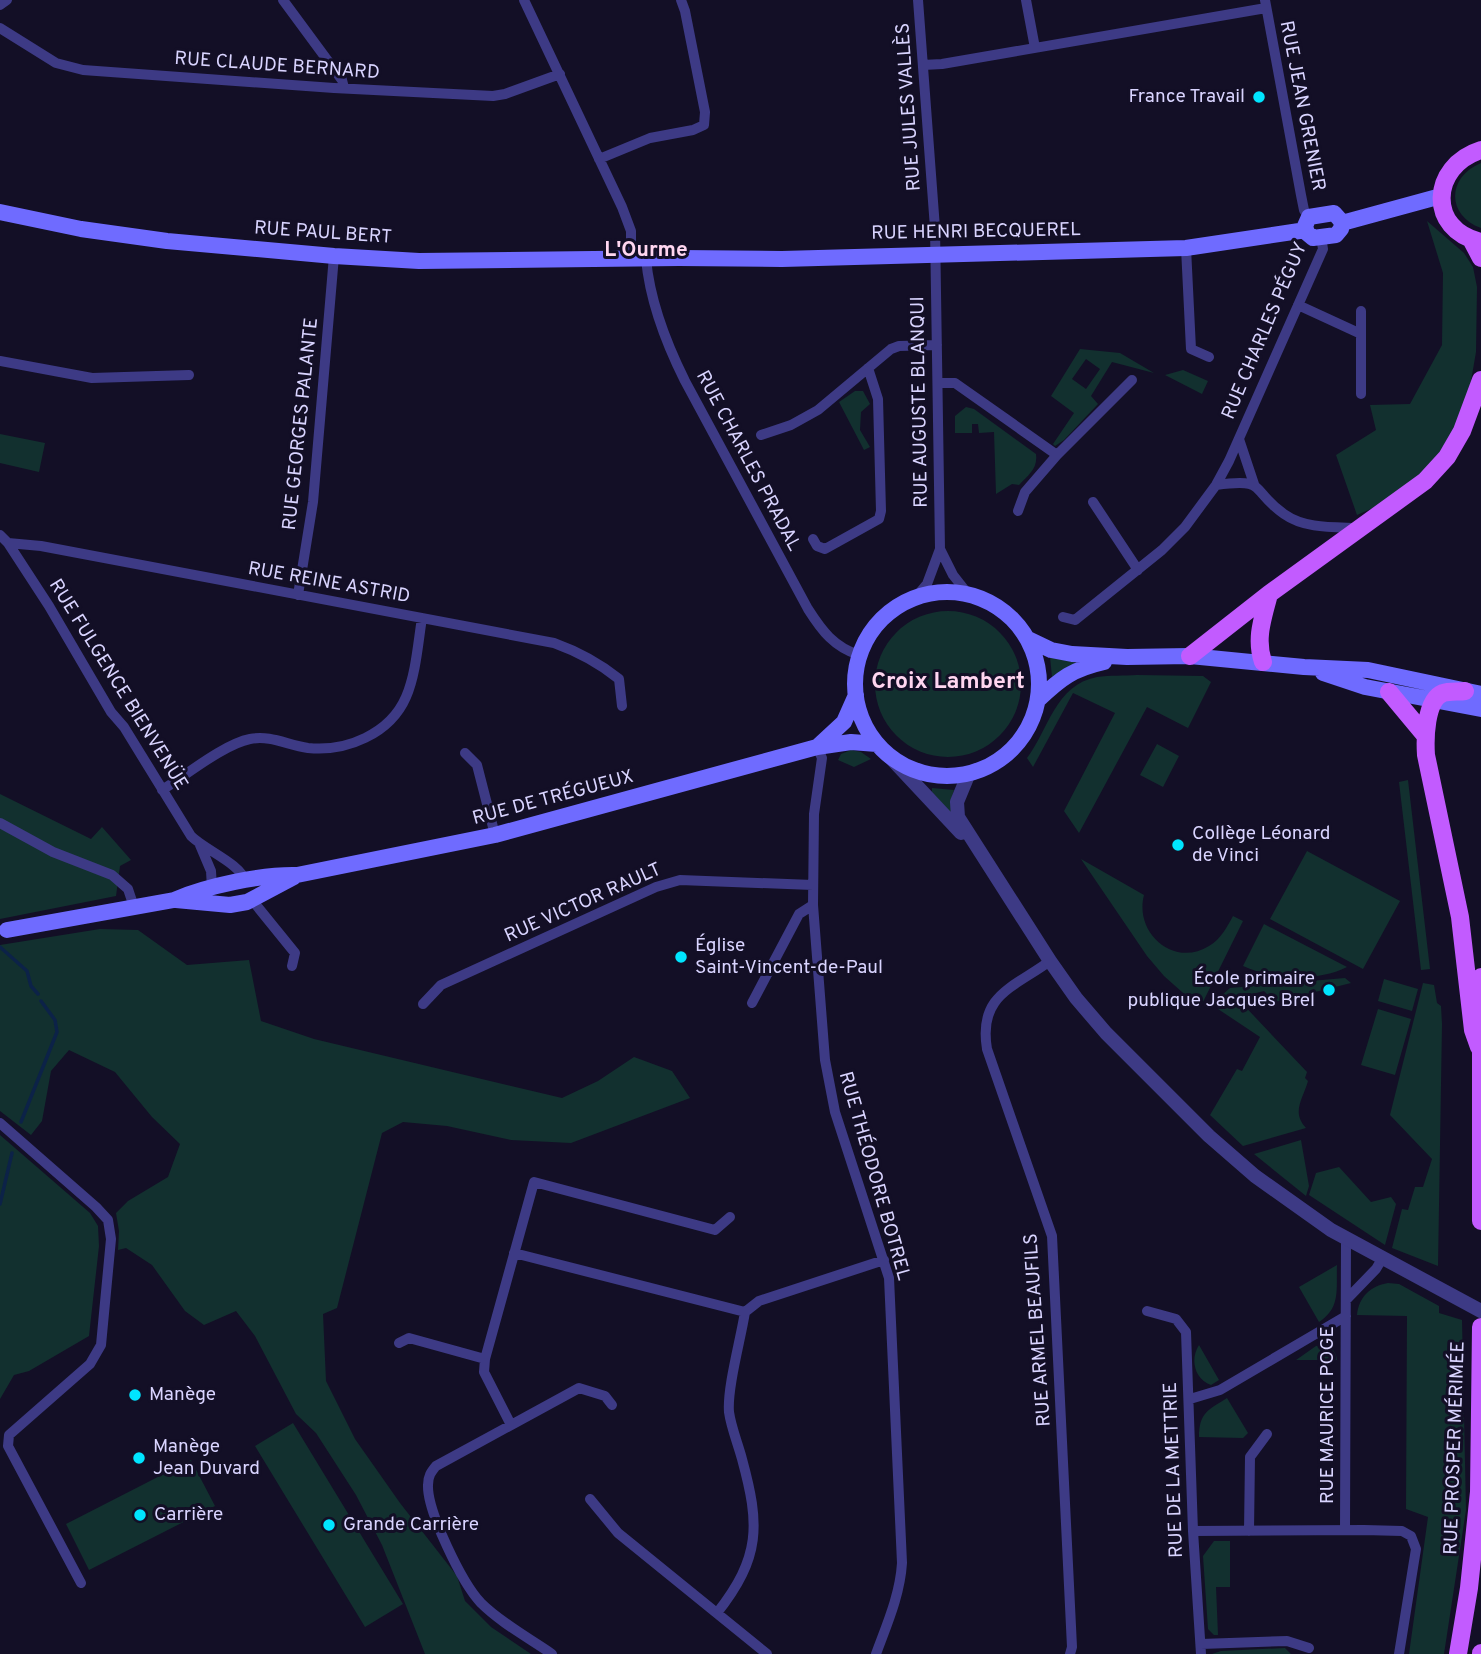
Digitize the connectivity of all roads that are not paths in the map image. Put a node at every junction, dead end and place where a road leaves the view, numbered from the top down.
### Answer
1 (7, 0) edge
2 (283, 0) edge
3 (524, 0) edge
4 (681, 0) edge
5 (918, 0) edge
6 (1026, 0) edge
7 (1266, 4) edge
8 (0, 5) edge
9 (0, 28) edge
10 (1035, 48) junction
11 (923, 65) junction
12 (560, 74) junction
13 (344, 88) junction
14 (1481, 140) edge
15 (1475, 152) edge
16 (599, 159) junction
17 (1441, 196) junction
18 (0, 212) edge
19 (1342, 223) junction
20 (1307, 224) junction
21 (1321, 237) junction
22 (1476, 240) edge
23 (1186, 248) junction
24 (935, 254) junction
25 (334, 256) junction
26 (1481, 258) edge
27 (639, 259) junction
28 (1298, 305) junction
29 (1361, 311) dead end
30 (1361, 334) junction
31 (937, 345) junction
32 (1209, 357) dead end
33 (0, 361) edge
34 (868, 368) junction
35 (189, 375) dead end
36 (1132, 380) dead end
37 (1481, 380) edge
38 (938, 383) junction
39 (1361, 394) dead end
40 (761, 435) dead end
41 (1239, 439) junction
42 (1057, 455) junction
43 (1254, 484) junction
44 (1216, 485) junction
45 (1093, 502) dead end
46 (1018, 511) dead end
47 (1361, 528) junction
48 (4, 539) edge
49 (813, 539) dead end
50 (940, 549) junction
51 (1138, 570) junction
52 (968, 594) junction
53 (1269, 594) junction
54 (298, 595) junction
55 (916, 597) junction
56 (1063, 617) dead end
57 (422, 618) junction
58 (1028, 639) junction
59 (859, 655) junction
60 (1190, 656) junction
61 (1127, 657) junction
62 (1264, 662) junction
63 (1304, 667) junction
64 (1389, 692) junction
65 (1473, 693) edge
66 (856, 695) junction
67 (1038, 700) junction
68 (1434, 701) junction
69 (622, 706) dead end
70 (1481, 709) edge
71 (1424, 734) junction
72 (817, 747) junction
73 (883, 749) junction
74 (465, 753) dead end
75 (970, 773) junction
76 (162, 790) junction
77 (0, 823) edge
78 (495, 835) junction
79 (200, 845) junction
80 (987, 861) junction
81 (298, 874) junction
82 (250, 878) junction
83 (813, 885) junction
84 (212, 888) junction
85 (174, 900) junction
86 (238, 903) junction
87 (813, 905) junction
88 (134, 907) junction
89 (3, 930) edge
90 (1050, 961) junction
91 (292, 966) dead end
92 (1481, 977) edge
93 (752, 1003) dead end
94 (423, 1004) dead end
95 (1479, 1047) edge
96 (0, 1123) edge
97 (730, 1217) dead end
98 (1481, 1221) edge
99 (1346, 1238) junction
100 (514, 1252) junction
101 (1382, 1259) junction
102 (884, 1260) junction
103 (1346, 1300) junction
104 (1147, 1311) dead end
105 (1481, 1311) edge
106 (746, 1312) junction
107 (1346, 1316) junction
108 (1481, 1327) edge
109 (398, 1343) dead end
110 (485, 1359) junction
111 (1190, 1399) junction
112 (611, 1405) dead end
113 (511, 1425) junction
114 (1267, 1434) dead end
115 (590, 1499) dead end
116 (1345, 1530) junction
117 (1193, 1531) junction
118 (1249, 1531) junction
119 (81, 1583) dead end
120 (717, 1613) junction
121 (1309, 1648) dead end
122 (1201, 1649) edge
123 (552, 1654) edge
124 (767, 1654) edge
125 (876, 1654) edge
126 (1070, 1654) edge
127 (1399, 1654) edge
128 (1458, 1654) edge

1 - 8 street
2 - 13 street
3 - 12 street, RUE CHARLES PRADAL
4 - 16 street
5 - 11 street, RUE JULES VALLÈS
6 - 10 street
7 - 10 street
7 - 20 street, RUE JEAN GRENIER
9 - 13 street, RUE CLAUDE BERNARD
10 - 11 street
11 - 24 street, RUE JULES VALLÈS
12 - 13 street, RUE CLAUDE BERNARD
12 - 16 street, RUE CHARLES PRADAL
14 - 15 main road
15 - 17 main road
16 - 27 street, RUE CHARLES PRADAL
17 - 19 main road
17 - 22 main road
18 - 25 main road, RUE PAUL BERT
19 - 20 main road, RUE HENRI BECQUEREL
19 - 21 main road
20 - 21 main road
20 - 23 main road, RUE HENRI BECQUEREL
21 - 28 street, RUE CHARLES PÉGUY
22 - 26 main road
23 - 24 main road, RUE HENRI BECQUEREL
23 - 32 street
24 - 27 main road, RUE HENRI BECQUEREL
24 - 31 street, RUE AUGUSTE BLANQUI
25 - 27 main road, RUE PAUL BERT
25 - 54 street, RUE GEORGES PALANTE
27 - 59 street, RUE CHARLES PRADAL
28 - 30 street
28 - 41 street, RUE CHARLES PÉGUY
29 - 30 street
30 - 39 street
31 - 34 street
31 - 38 street, RUE AUGUSTE BLANQUI
33 - 35 street
34 - 40 street
34 - 49 street
36 - 42 street
37 - 47 main road
38 - 42 street
38 - 50 street, RUE AUGUSTE BLANQUI
41 - 43 street, RUE CHARLES PÉGUY
41 - 44 street, RUE CHARLES PÉGUY
42 - 46 street
43 - 44 street
43 - 47 street, RUE CHARLES PÉGUY
44 - 51 street, RUE CHARLES PÉGUY
45 - 51 street
47 - 53 main road
48 - 54 street, RUE REINE ASTRID
48 - 76 street, RUE FULGENCE BIENVENÜE
50 - 52 street, RUE AUGUSTE BLANQUI
50 - 55 street, RUE AUGUSTE BLANQUI
51 - 56 street, RUE CHARLES PÉGUY
52 - 55 main road
52 - 58 main road
53 - 60 main road
53 - 62 main road
54 - 57 street, RUE REINE ASTRID
55 - 59 main road
57 - 69 street, RUE REINE ASTRID
57 - 76 street
58 - 61 main road
58 - 67 main road
59 - 66 main road
60 - 61 main road
60 - 62 main road
61 - 67 main road
62 - 63 main road
63 - 64 main road
63 - 65 main road
64 - 68 main road
64 - 71 main road
65 - 68 main road
66 - 72 main road, RUE DE TRÉGUEUX
66 - 73 main road
67 - 75 main road
68 - 70 main road
68 - 71 main road
71 - 95 main road
72 - 73 main road, RUE DE TRÉGUEUX
72 - 78 main road, RUE DE TRÉGUEUX
72 - 83 street, RUE THÉODORE BOTREL
73 - 75 main road
73 - 80 street
74 - 78 street
75 - 80 street
76 - 79 street, RUE FULGENCE BIENVENÜE
77 - 88 street
78 - 81 main road, RUE DE TRÉGUEUX
79 - 82 street, RUE FULGENCE BIENVENÜE
79 - 84 street, RUE FULGENCE BIENVENÜE
80 - 90 street
81 - 82 main road, RUE DE TRÉGUEUX
81 - 86 main road, RUE DE TRÉGUEUX
82 - 84 main road, RUE DE TRÉGUEUX
82 - 86 main road
83 - 87 street, RUE THÉODORE BOTREL
83 - 94 street, RUE VICTOR RAULT
84 - 85 main road, RUE DE TRÉGUEUX
84 - 86 main road
85 - 86 main road, RUE DE TRÉGUEUX
85 - 88 main road, RUE DE TRÉGUEUX
86 - 91 street
87 - 93 street
87 - 102 street, RUE THÉODORE BOTREL
88 - 89 main road, RUE DE TRÉGUEUX
90 - 99 street
90 - 126 street, RUE ARMEL BEAUFILS
92 - 95 main road
95 - 98 main road
96 - 119 street
97 - 100 street
99 - 101 street
99 - 103 street, RUE MAURICE POGE
100 - 106 street
100 - 110 street
101 - 103 street, RUE MAURICE POGE
101 - 105 street
102 - 106 street
102 - 125 street, RUE THÉODORE BOTREL
103 - 107 street, RUE MAURICE POGE
104 - 111 street, RUE DE LA METTRIE
106 - 120 street
107 - 111 street
107 - 116 street, RUE MAURICE POGE
108 - 128 main road, RUE PROSPER MÉRIMÉE
109 - 110 street
110 - 113 street
111 - 117 street, RUE DE LA METTRIE
112 - 113 street
113 - 123 street
114 - 118 street
115 - 120 street
116 - 118 street
116 - 127 street
117 - 118 street
117 - 122 street, RUE DE LA METTRIE
120 - 124 street
121 - 122 street

